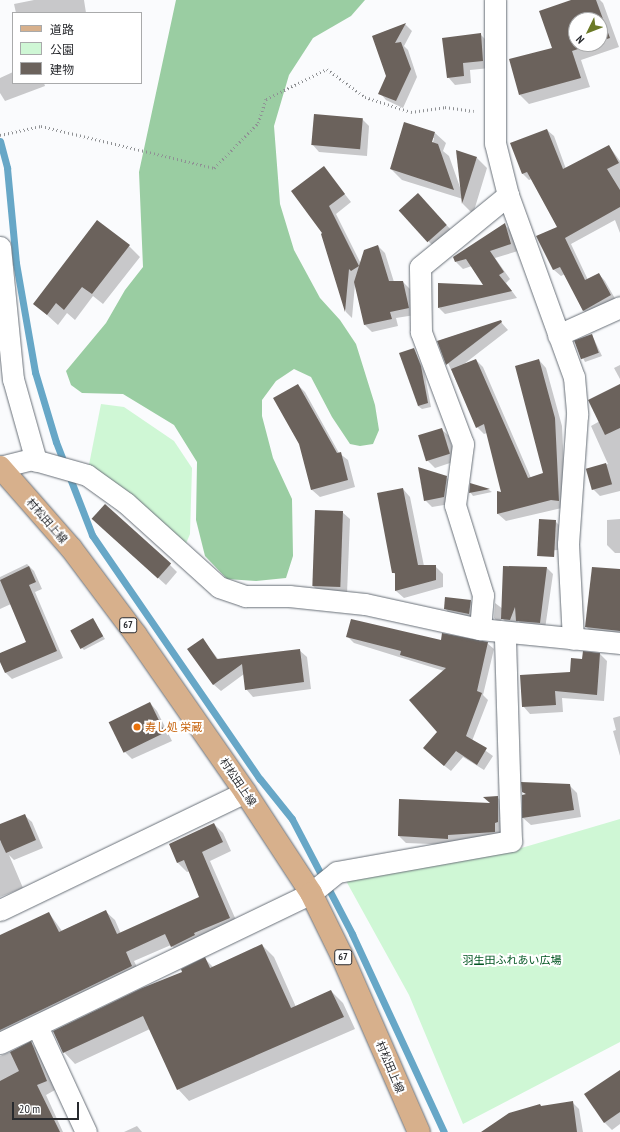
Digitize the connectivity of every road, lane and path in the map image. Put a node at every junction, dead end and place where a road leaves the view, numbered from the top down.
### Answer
1 (495, 0) edge
2 (493, 114) junction
3 (0, 135) edge
4 (508, 195) junction
5 (0, 247) edge
6 (620, 307) edge
7 (558, 335) junction
8 (36, 461) junction
9 (0, 467) edge
10 (480, 629) junction
11 (505, 633) junction
12 (573, 639) junction
13 (620, 643) edge
14 (245, 792) junction
15 (311, 893) junction
16 (0, 910) edge
17 (37, 1026) junction
18 (0, 1043) edge
19 (86, 1132) edge
20 (419, 1132) edge

1 - 2 street
2 - 3 path
2 - 4 street
4 - 7 street
4 - 10 street
5 - 8 street
6 - 7 street
7 - 12 street
8 - 9 street
8 - 10 street
9 - 14 main road, 村松田上線 / 67
10 - 11 street
11 - 12 street
11 - 15 street
12 - 13 street
14 - 15 main road, 村松田上線 / 67
14 - 16 street
15 - 17 street
15 - 20 main road, 村松田上線 / 67
17 - 18 street
17 - 19 street

